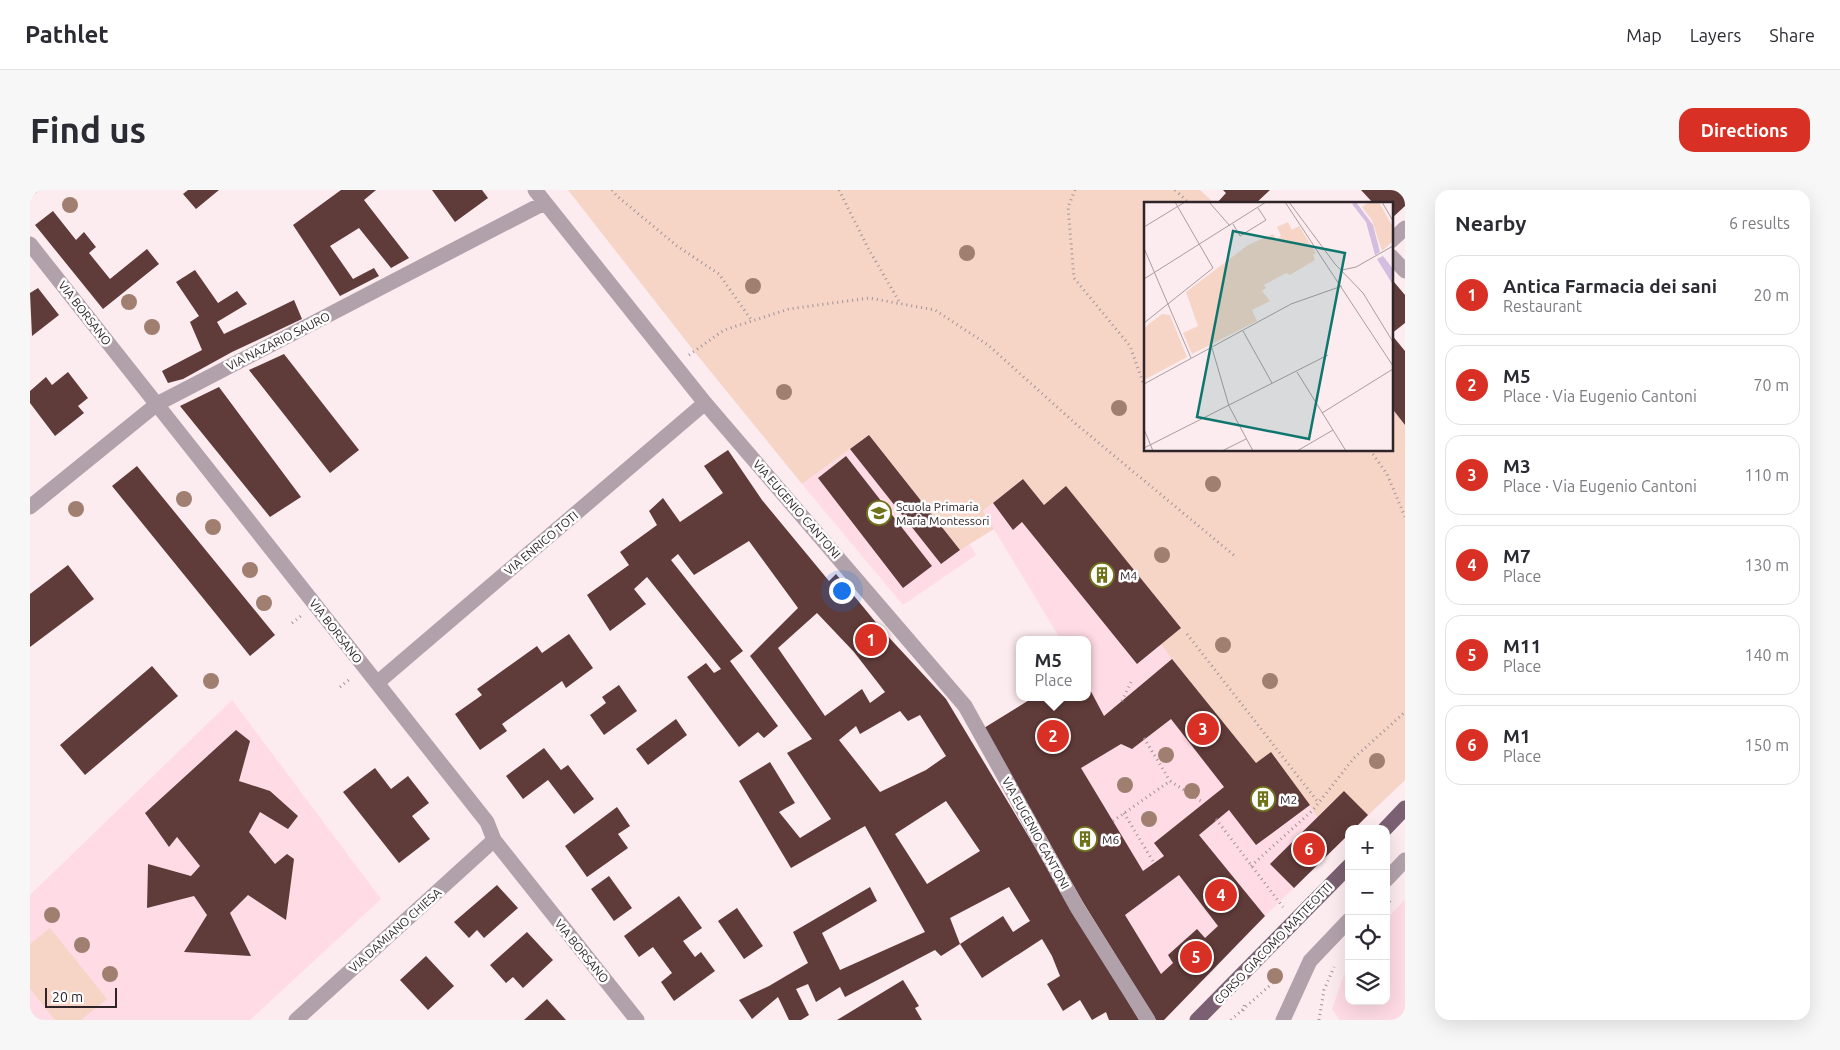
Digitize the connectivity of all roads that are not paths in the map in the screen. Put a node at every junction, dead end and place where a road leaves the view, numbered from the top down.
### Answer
1 (535, 190) edge
2 (544, 203) junction
3 (1405, 228) edge
4 (1392, 240) edge
5 (30, 244) edge
6 (1392, 257) edge
7 (1405, 271) edge
8 (706, 403) junction
9 (157, 404) junction
10 (30, 507) edge
11 (377, 683) junction
12 (1405, 808) edge
13 (1389, 825) edge
14 (494, 840) junction
15 (1405, 860) edge
16 (1345, 870) edge
17 (1390, 876) edge
18 (1345, 924) edge
19 (296, 1020) edge
20 (637, 1020) edge
21 (1148, 1020) edge
22 (1197, 1020) edge
23 (1283, 1020) edge

1 - 2 street, VIA EUGENIO CANTONI
2 - 8 street, VIA EUGENIO CANTONI
2 - 9 street, VIA NAZARIO SAURO
3 - 4 street
5 - 9 street, VIA BORSANO
6 - 7 street
8 - 11 street, VIA ENRICO TOTI
8 - 21 street, VIA EUGENIO CANTONI
9 - 10 street, VIA NAZARIO SAURO
9 - 11 street, VIA BORSANO
11 - 14 street, VIA BORSANO
12 - 13 main road
14 - 19 street, VIA DAMIANO CHIESA
14 - 20 street, VIA BORSANO
15 - 17 street
16 - 22 main road, CORSO GIACOMO MATTEOTTI
18 - 23 street

